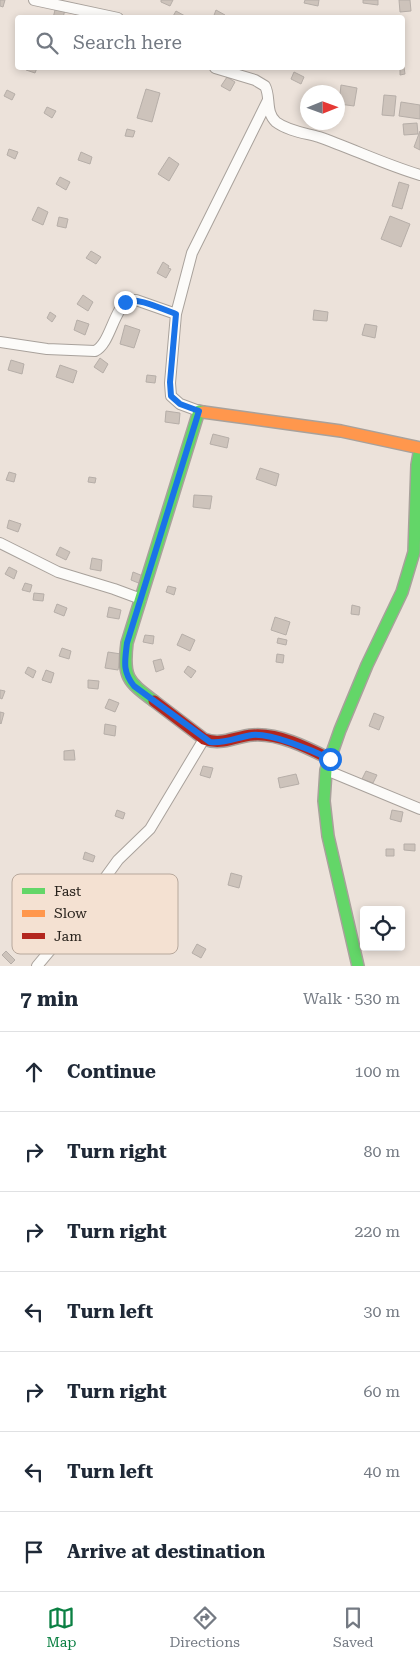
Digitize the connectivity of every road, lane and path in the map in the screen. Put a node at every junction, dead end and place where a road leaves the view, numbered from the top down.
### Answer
1 (34, 0) edge
2 (104, 15) edge
3 (221, 70) edge
4 (268, 100) junction
5 (420, 174) edge
6 (176, 314) junction
7 (0, 342) edge
8 (199, 411) junction
9 (420, 448) edge
10 (418, 529) edge
11 (0, 543) edge
12 (140, 599) junction
13 (204, 739) junction
14 (328, 764) junction
15 (420, 809) edge
16 (108, 874) edge
17 (47, 954) edge
18 (37, 966) edge
19 (358, 966) edge

1 - 2 street
3 - 4 street
4 - 5 street
4 - 6 street
6 - 7 street
6 - 8 street
8 - 9 street
8 - 12 street
9 - 10 street
10 - 14 street
11 - 12 street
12 - 13 street
13 - 14 street
13 - 16 street
14 - 15 street
14 - 19 street
17 - 18 street

